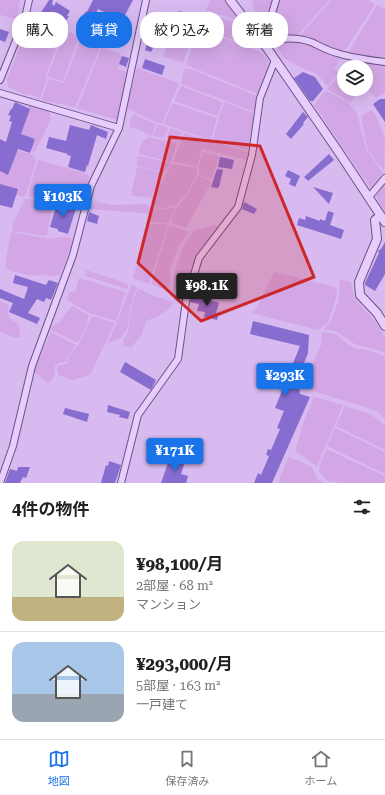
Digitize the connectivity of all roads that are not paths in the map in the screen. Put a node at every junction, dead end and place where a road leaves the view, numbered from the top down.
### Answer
1 (29, 0) edge
2 (146, 0) edge
3 (230, 0) edge
4 (276, 0) edge
5 (239, 12) edge
6 (272, 12) edge
7 (288, 39) edge
8 (267, 48) edge
9 (275, 60) junction
10 (385, 62) edge
11 (0, 80) edge
12 (0, 93) edge
13 (119, 128) junction
14 (385, 178) edge
15 (369, 197) junction
16 (383, 219) edge
17 (385, 326) edge
18 (0, 483) edge
19 (121, 483) edge

1 - 11 street
2 - 13 street
3 - 5 street
4 - 6 street
7 - 10 street
8 - 9 street
9 - 15 street
9 - 19 street
12 - 13 street
13 - 18 street
14 - 15 street
15 - 16 street
16 - 17 street

